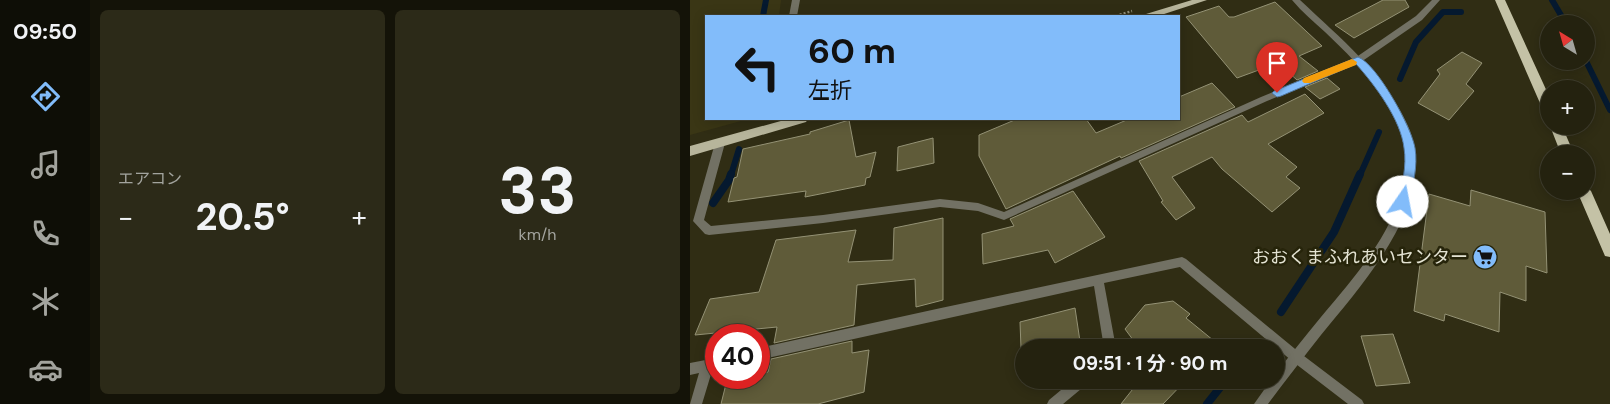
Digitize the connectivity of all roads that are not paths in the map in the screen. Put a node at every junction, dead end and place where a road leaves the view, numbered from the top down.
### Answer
1 (796, 0) edge
2 (1202, 0) edge
3 (1296, 0) edge
4 (1436, 0) edge
5 (1500, 0) edge
6 (793, 15) edge
7 (1152, 15) edge
8 (1358, 60) junction
9 (1540, 90) edge
10 (794, 120) edge
11 (778, 122) edge
12 (720, 142) junction
13 (690, 151) edge
14 (1588, 200) edge
15 (1610, 251) edge
16 (1098, 279) junction
17 (1108, 339) edge
18 (770, 352) edge
19 (1296, 357) junction
20 (705, 366) edge
21 (690, 369) edge
22 (705, 382) edge
23 (1072, 389) edge
24 (696, 404) edge
25 (1053, 404) edge
26 (1260, 404) edge
27 (1358, 404) edge

1 - 6 street
2 - 7 main road
3 - 8 street
4 - 8 street
5 - 9 highway
8 - 12 street
8 - 19 street
10 - 11 main road
11 - 12 main road
12 - 13 main road
14 - 15 highway
16 - 17 street
16 - 18 street
16 - 19 street
19 - 26 street
19 - 27 street
20 - 21 street
22 - 24 street
23 - 25 street

